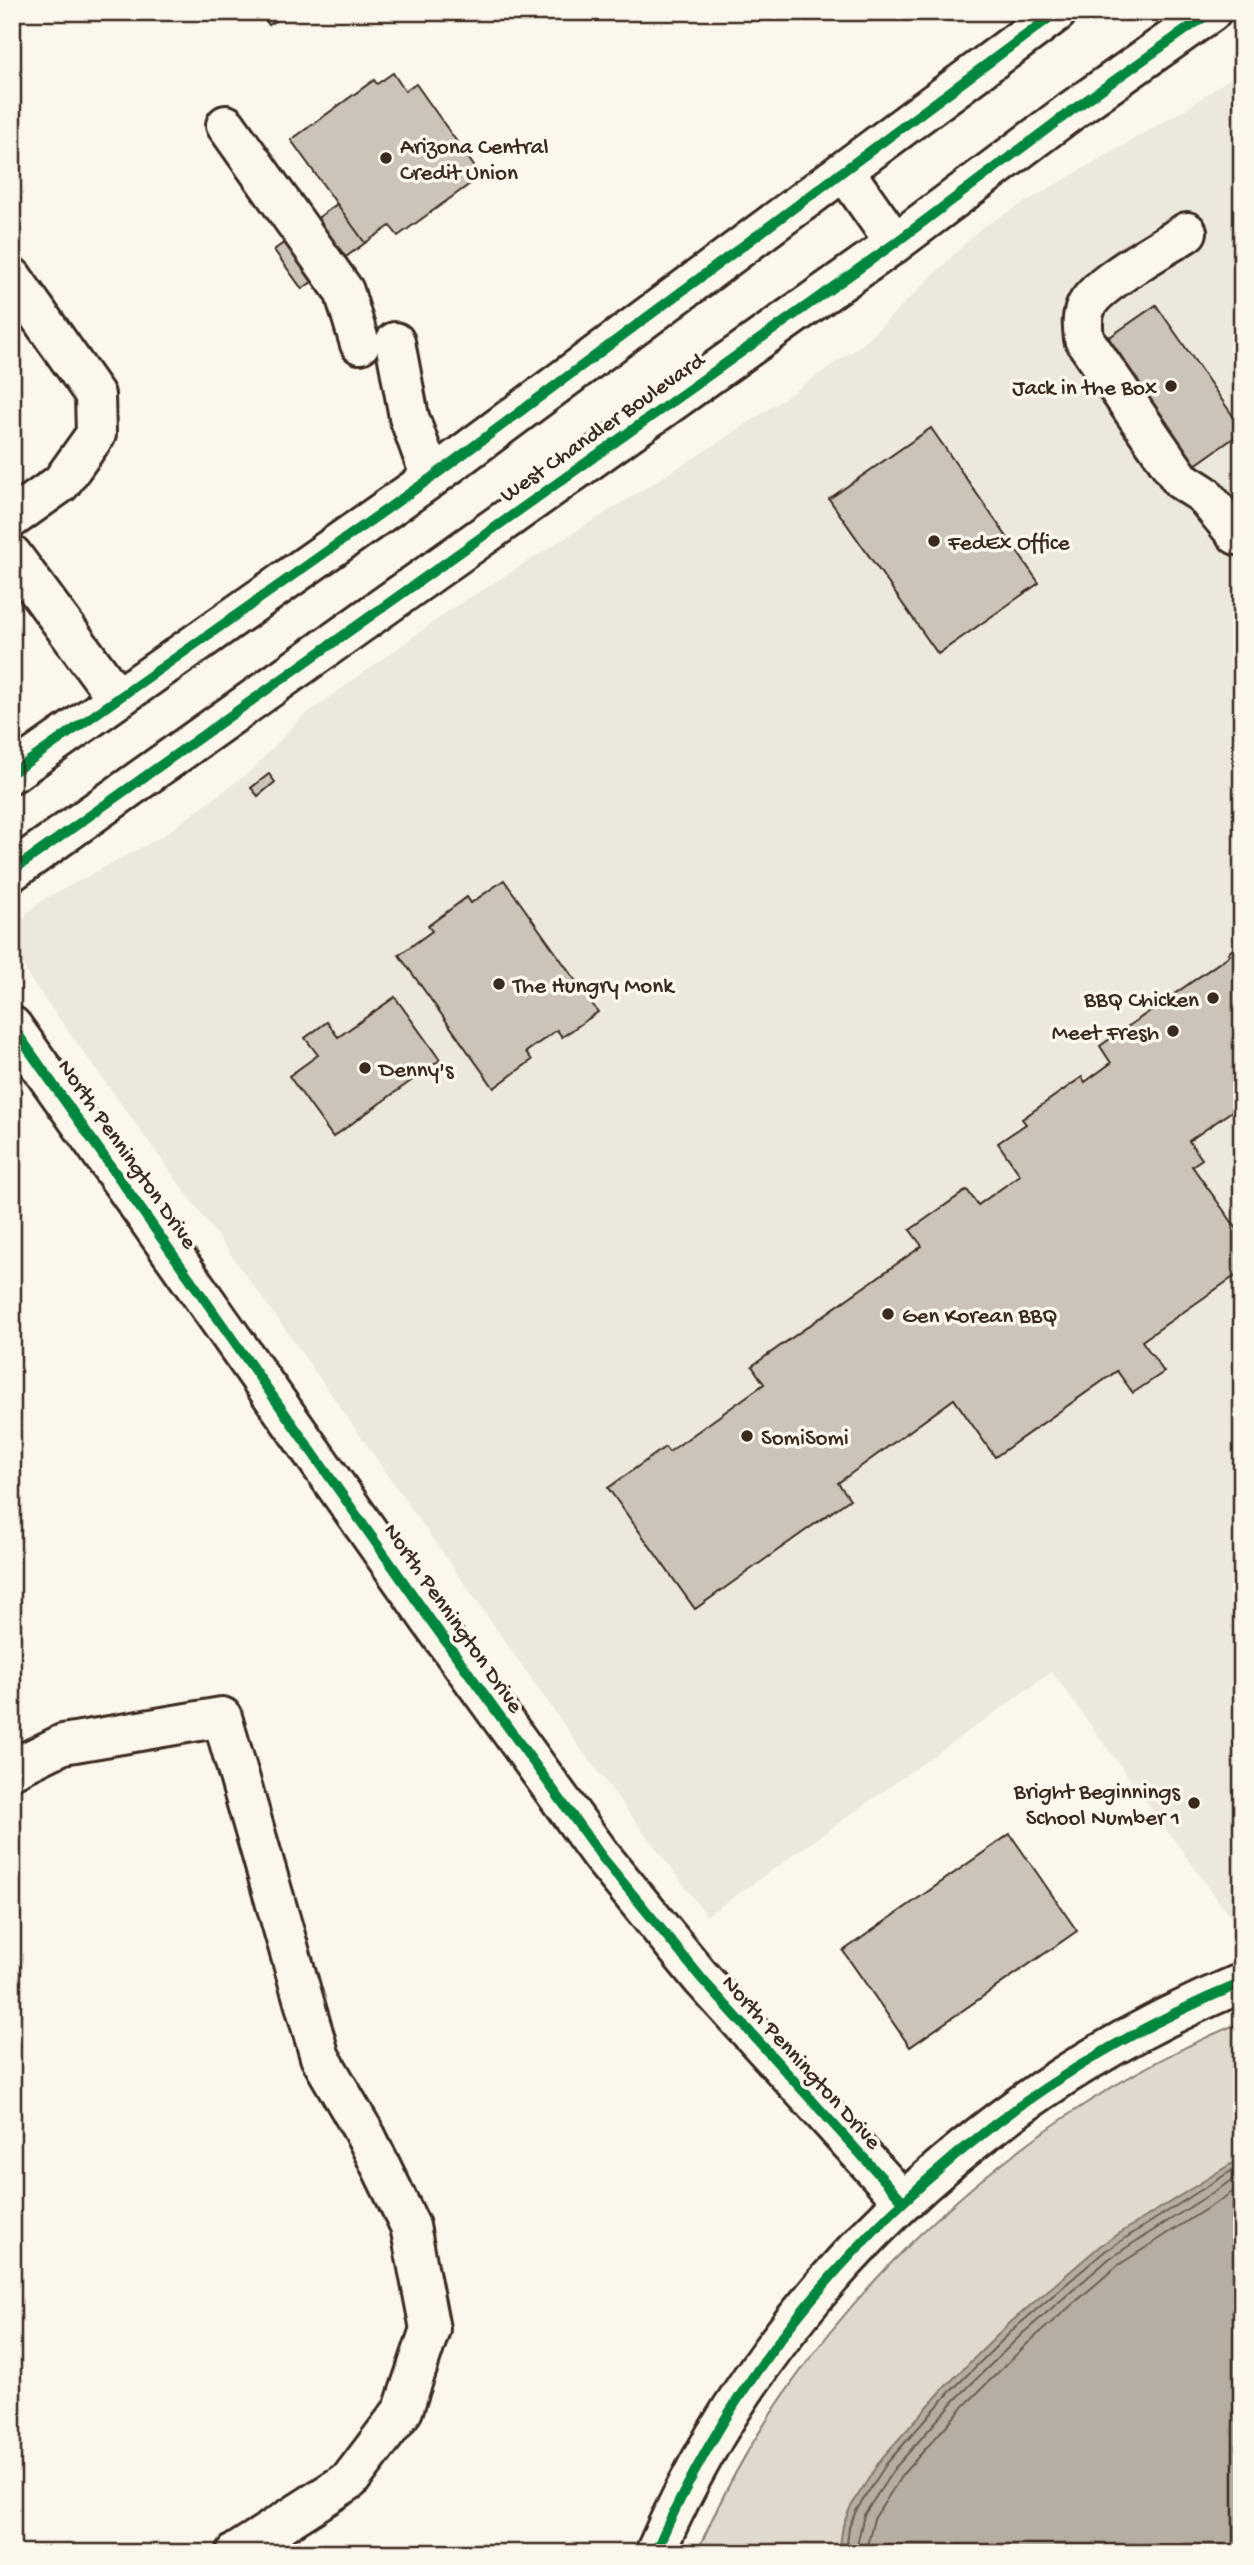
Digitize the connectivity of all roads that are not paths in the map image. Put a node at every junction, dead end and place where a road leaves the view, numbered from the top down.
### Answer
1 (1057, 12) edge
2 (1211, 12) edge
3 (226, 125) dead end
4 (845, 172) junction
5 (1187, 232) dead end
6 (895, 243) junction
7 (12, 277) edge
8 (431, 478) junction
9 (12, 518) edge
10 (1237, 536) dead end
11 (12, 555) edge
12 (117, 698) junction
13 (12, 773) edge
14 (12, 871) edge
15 (12, 1026) edge
16 (12, 1769) edge
17 (1242, 1983) edge
18 (903, 2202) junction
19 (236, 2553) edge
20 (654, 2553) edge

1 - 4 main road
2 - 6 main road, West Chandler Boulevard
3 - 8 main road
4 - 6 main road
4 - 8 main road
5 - 10 main road
6 - 14 main road, West Chandler Boulevard
7 - 9 main road
8 - 12 main road
11 - 12 main road
12 - 13 main road
15 - 18 main road, North Pennington Drive
16 - 19 main road
17 - 18 main road
18 - 20 main road

